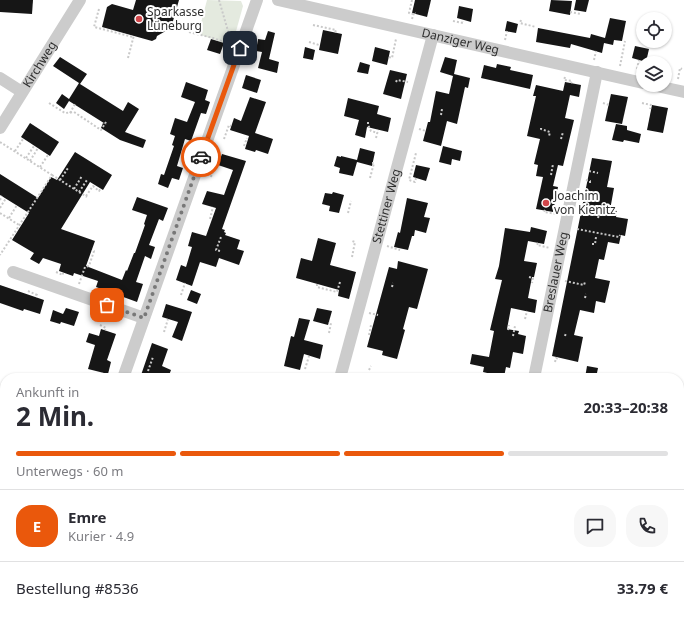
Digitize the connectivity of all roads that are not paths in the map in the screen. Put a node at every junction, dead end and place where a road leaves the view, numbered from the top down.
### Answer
1 (80, 0) edge
2 (258, 0) edge
3 (278, 0) edge
4 (325, 5) edge
5 (433, 35) junction
6 (597, 72) junction
7 (0, 78) edge
8 (636, 81) edge
9 (672, 89) edge
10 (22, 92) junction
11 (684, 92) edge
12 (0, 128) edge
13 (14, 272) dead end
14 (144, 318) junction
15 (126, 373) edge
16 (341, 373) edge
17 (535, 373) edge

1 - 10 street, Kirchweg
2 - 14 street
3 - 4 street, Danziger Weg
4 - 5 street, Danziger Weg
5 - 6 street, Danziger Weg
5 - 16 street, Stettiner Weg
6 - 8 street, Danziger Weg
6 - 17 street, Breslauer Weg
7 - 10 street
9 - 11 street
10 - 12 street, Kirchweg
13 - 14 street
14 - 15 street

